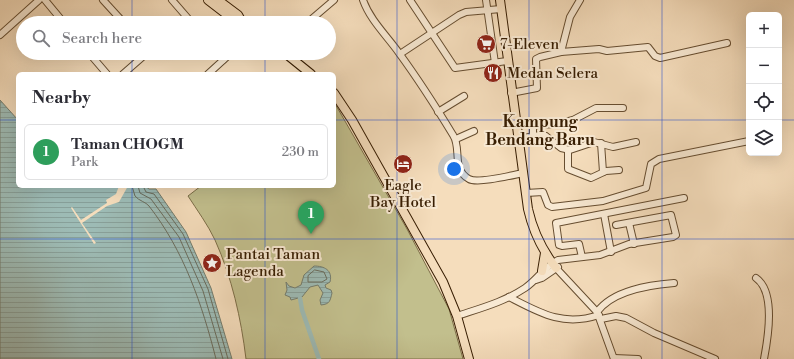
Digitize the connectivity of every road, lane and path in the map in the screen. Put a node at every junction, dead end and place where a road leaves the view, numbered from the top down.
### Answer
1 (39, 0) edge
2 (44, 0) edge
3 (172, 0) edge
4 (208, 0) edge
5 (218, 0) edge
6 (334, 0) edge
7 (363, 0) edge
8 (410, 0) edge
9 (486, 0) edge
10 (500, 0) edge
11 (580, 0) edge
12 (105, 1) edge
13 (501, 9) junction
14 (488, 11) junction
15 (21, 16) edge
16 (58, 16) edge
17 (118, 16) edge
18 (186, 16) edge
19 (229, 16) edge
20 (239, 16) edge
21 (316, 16) edge
22 (16, 21) edge
23 (432, 33) junction
24 (0, 35) edge
25 (727, 43) dead end
26 (561, 52) junction
27 (400, 54) junction
28 (95, 60) edge
29 (139, 60) edge
30 (224, 60) edge
31 (294, 60) edge
32 (507, 61) junction
33 (495, 63) junction
34 (105, 72) edge
35 (125, 72) edge
36 (210, 72) edge
37 (309, 72) edge
38 (511, 92) junction
39 (464, 96) dead end
40 (336, 97) edge
41 (623, 108) dead end
42 (438, 112) junction
43 (474, 131) dead end
44 (533, 135) junction
45 (456, 139) junction
46 (518, 139) junction
47 (636, 142) dead end
48 (746, 142) edge
49 (601, 143) junction
50 (568, 150) junction
51 (619, 170) dead end
52 (603, 172) junction
53 (523, 173) junction
54 (526, 193) junction
55 (684, 198) dead end
56 (604, 214) junction
57 (629, 223) junction
58 (616, 225) dead end
59 (634, 244) junction
60 (610, 252) junction
61 (545, 253) junction
62 (582, 257) junction
63 (554, 265) junction
64 (544, 274) junction
65 (565, 277) junction
66 (756, 278) dead end
67 (674, 283) dead end
68 (509, 298) junction
69 (599, 315) junction
70 (457, 316) junction
71 (614, 358) edge
72 (469, 359) edge
73 (638, 359) edge
74 (715, 359) edge
75 (764, 359) edge

1 - 15 street
2 - 16 street
3 - 18 street
4 - 19 main road
5 - 20 main road
6 - 21 street
7 - 27 street
8 - 23 street
9 - 14 street
10 - 13 main road
11 - 26 street
12 - 17 street
13 - 14 street
13 - 32 main road
14 - 23 street
14 - 33 street
22 - 24 street
23 - 27 street
23 - 33 street
25 - 26 street
26 - 38 street
27 - 42 street
28 - 34 street
29 - 35 street
30 - 36 street
31 - 37 main road
32 - 33 street
32 - 38 main road
38 - 46 main road
39 - 42 street
40 - 70 main road
41 - 44 street
42 - 45 street
43 - 45 street
44 - 46 street
44 - 50 street
45 - 53 street
46 - 53 main road
47 - 49 street
48 - 54 street
49 - 50 street
49 - 52 street
50 - 52 street
51 - 52 street
53 - 54 main road
54 - 61 main road
55 - 56 street
56 - 60 street
56 - 62 street
57 - 58 street
57 - 59 street
57 - 59 street
59 - 60 street
60 - 62 street
61 - 63 main road
61 - 64 main road
62 - 63 street
63 - 64 street
63 - 65 street
64 - 65 street
64 - 68 street
65 - 69 street
66 - 75 street
67 - 69 street
68 - 69 street
68 - 70 street
69 - 71 street
69 - 74 street
70 - 72 main road
71 - 73 street

